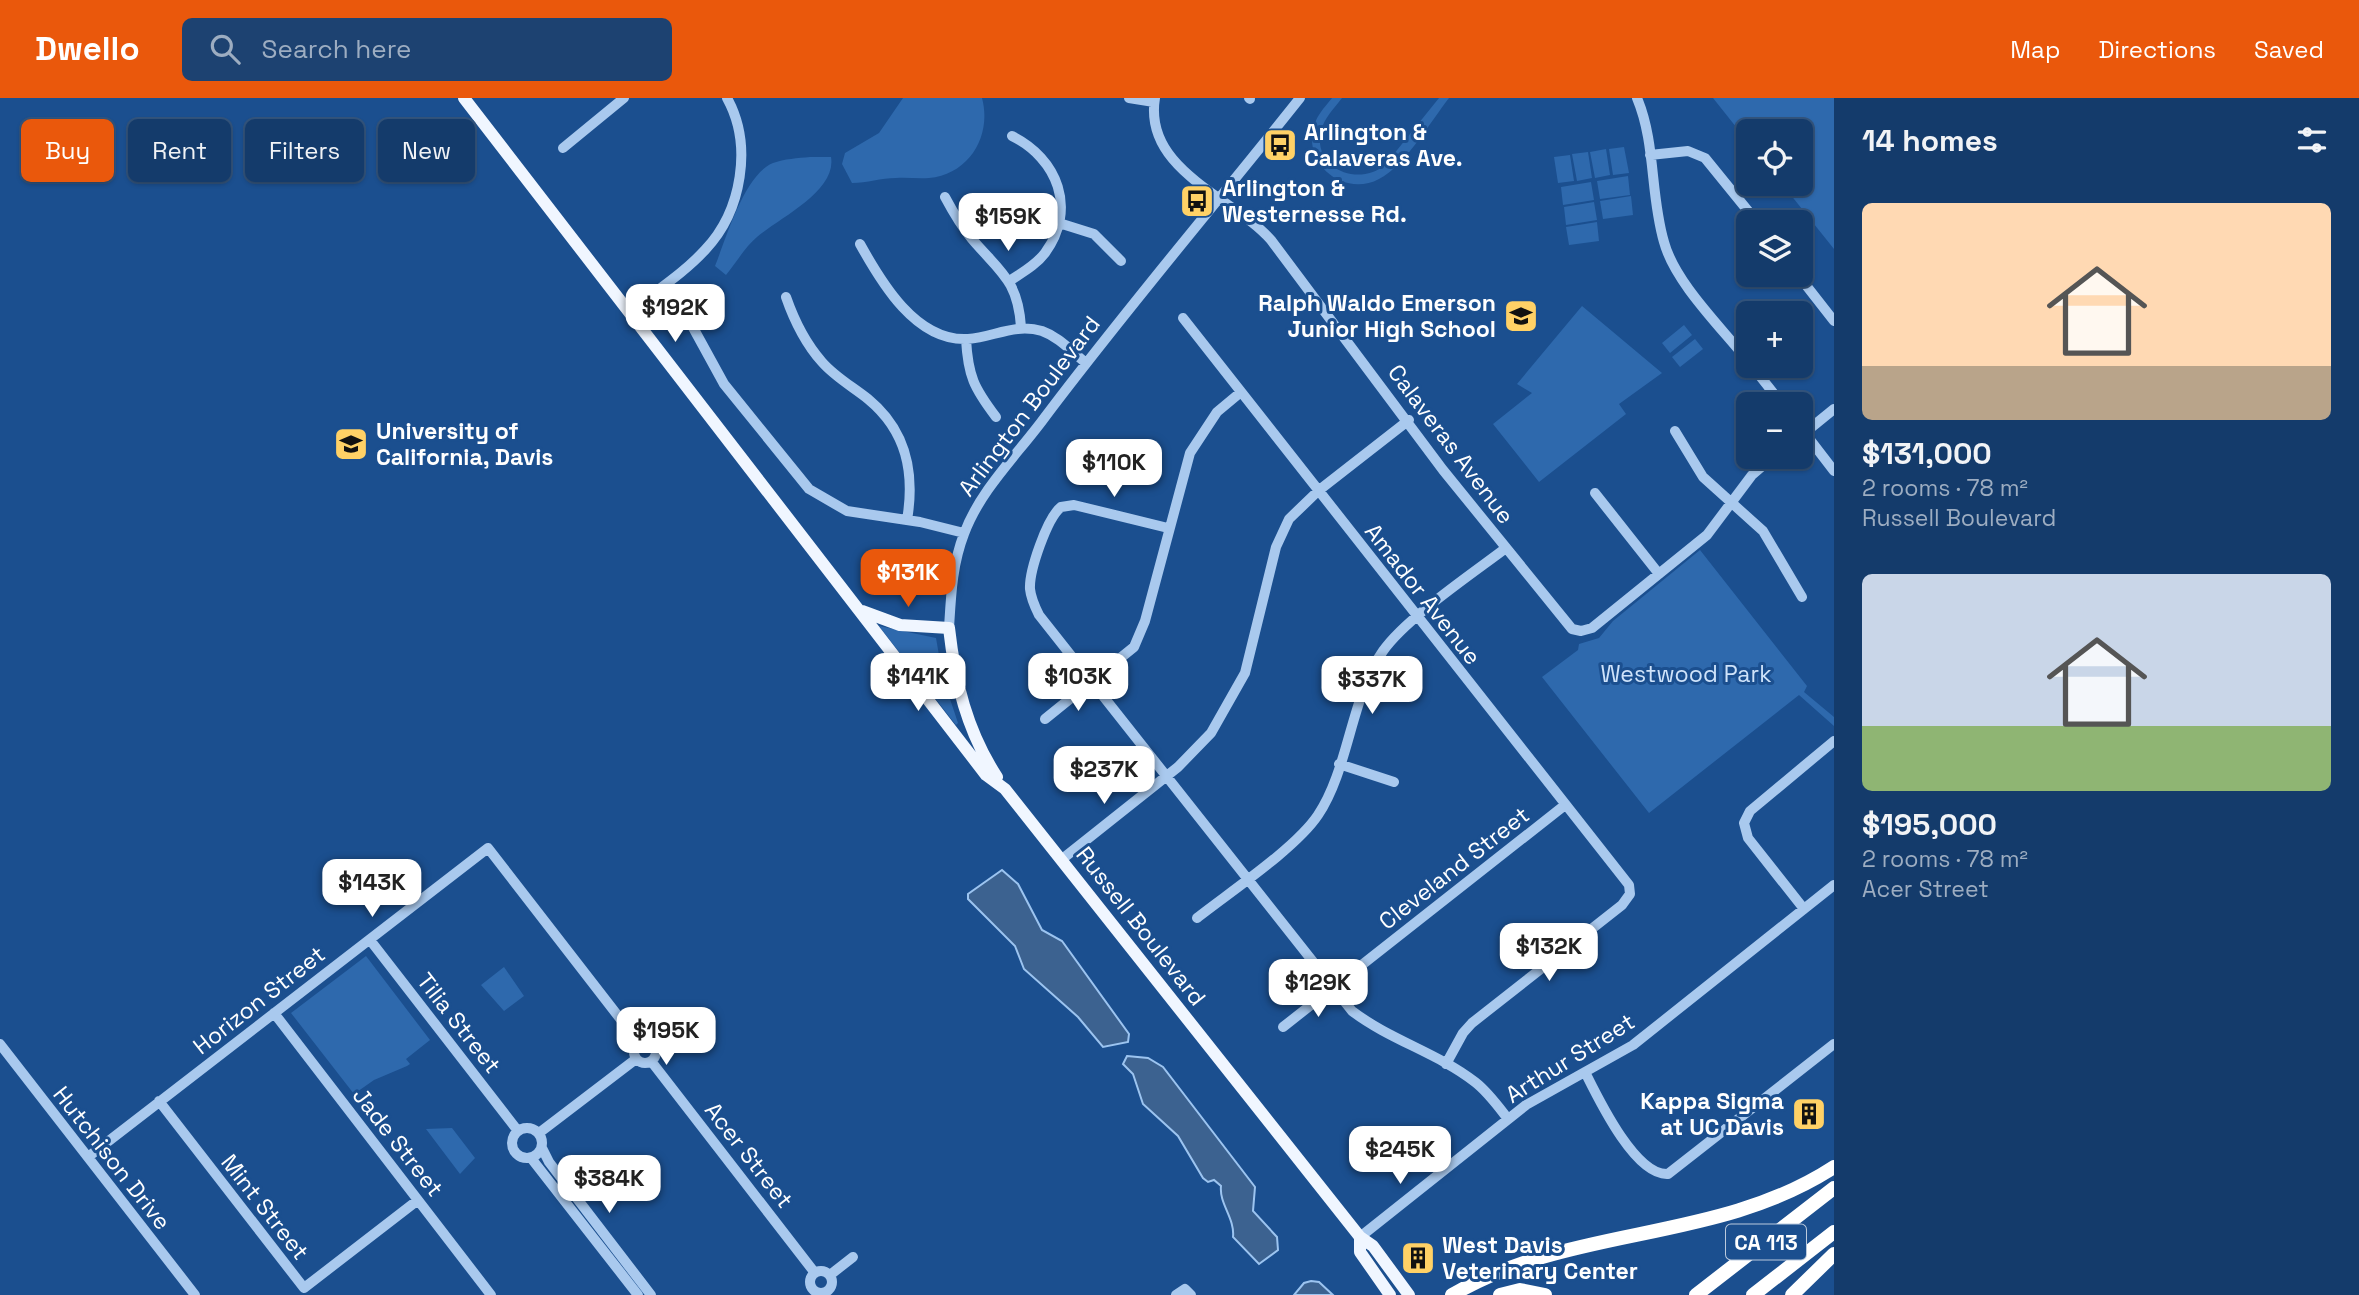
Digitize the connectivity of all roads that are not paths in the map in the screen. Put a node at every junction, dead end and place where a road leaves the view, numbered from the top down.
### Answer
1 (464, 98) edge
2 (624, 98) edge
3 (727, 98) edge
4 (1129, 98) edge
5 (1300, 98) edge
6 (1637, 98) edge
7 (1154, 100) edge
8 (1012, 136) dead end
9 (563, 148) dead end
10 (1650, 155) junction
11 (945, 197) dead end
12 (1220, 197) junction
13 (1747, 210) edge
14 (1059, 223) junction
15 (860, 244) dead end
16 (1121, 261) dead end
17 (1011, 280) junction
18 (1807, 287) edge
19 (786, 297) dead end
20 (629, 312) junction
21 (1183, 318) dead end
22 (1834, 321) edge
23 (690, 322) dead end
24 (1021, 327) junction
25 (966, 339) junction
26 (1736, 345) edge
27 (1086, 362) junction
28 (1761, 378) edge
29 (1241, 392) junction
30 (1773, 392) edge
31 (1834, 409) edge
32 (996, 417) dead end
33 (1409, 420) junction
34 (1813, 424) edge
35 (1675, 431) dead end
36 (1813, 445) edge
37 (1759, 469) edge
38 (1834, 471) edge
39 (1318, 491) junction
40 (1595, 493) dead end
41 (1732, 503) junction
42 (906, 520) junction
43 (1168, 528) junction
44 (964, 533) junction
45 (1506, 548) junction
46 (1659, 574) junction
47 (1802, 597) dead end
48 (862, 611) junction
49 (1417, 618) junction
50 (949, 628) junction
51 (1092, 683) junction
52 (1045, 719) dead end
53 (1834, 741) edge
54 (1339, 764) junction
55 (1166, 777) junction
56 (1394, 782) dead end
57 (1004, 789) junction
58 (1565, 805) junction
59 (1061, 860) junction
60 (1246, 878) junction
61 (1834, 885) edge
62 (1804, 909) junction
63 (1197, 918) dead end
64 (370, 940) junction
65 (1333, 988) junction
66 (274, 1013) junction
67 (1283, 1027) dead end
68 (677, 1028) dead end
69 (0, 1044) edge
70 (639, 1044) junction
71 (1834, 1044) edge
72 (653, 1045) junction
73 (636, 1059) junction
74 (651, 1061) junction
75 (1446, 1064) junction
76 (1585, 1072) junction
77 (159, 1101) junction
78 (1508, 1119) junction
79 (518, 1131) junction
80 (539, 1133) junction
81 (542, 1148) junction
82 (88, 1157) junction
83 (531, 1158) junction
84 (1834, 1167) edge
85 (1834, 1188) edge
86 (418, 1200) junction
87 (1834, 1233) edge
88 (1360, 1237) junction
89 (1834, 1254) edge
90 (853, 1257) dead end
91 (815, 1273) junction
92 (830, 1275) junction
93 (809, 1292) edge
94 (830, 1292) edge
95 (195, 1295) edge
96 (491, 1295) edge
97 (638, 1295) edge
98 (651, 1295) edge
99 (1176, 1295) edge
100 (1191, 1295) edge
101 (1390, 1295) edge
102 (1409, 1295) edge
103 (1452, 1295) edge
104 (1500, 1295) edge
105 (1545, 1295) edge
106 (1696, 1295) edge
107 (1753, 1295) edge
108 (1792, 1295) edge

1 - 20 main road, Russell Boulevard
2 - 9 street
3 - 20 street
4 - 7 street
5 - 12 street, Arlington Boulevard
6 - 10 street
7 - 12 street, Calaveras Avenue
8 - 14 street
10 - 13 street
10 - 26 street
11 - 17 street
12 - 27 street, Arlington Boulevard
12 - 33 street, Calaveras Avenue
14 - 16 street
14 - 17 street
15 - 25 street
17 - 24 street
18 - 22 street
19 - 42 street
20 - 48 main road, Russell Boulevard
21 - 29 street, Amador Avenue
23 - 42 street
24 - 25 street
24 - 27 street
25 - 32 street
27 - 44 street, Arlington Boulevard
28 - 30 street
29 - 39 street, Amador Avenue
29 - 43 street
31 - 34 street
33 - 39 street
33 - 45 street, Calaveras Avenue
35 - 41 street
36 - 38 street
37 - 41 street
39 - 49 street, Amador Avenue
39 - 55 street
40 - 46 street
41 - 46 street
41 - 47 street
42 - 44 street
43 - 51 street
43 - 51 street
44 - 50 street, Arlington Boulevard
45 - 46 street, Calaveras Avenue
45 - 49 street
48 - 50 main road
48 - 57 main road, Russell Boulevard
49 - 54 street
49 - 58 street, Amador Avenue
50 - 57 main road, Arlington Boulevard
51 - 52 street
51 - 55 street
53 - 62 street
54 - 56 street
54 - 60 street
55 - 59 street
55 - 60 street
57 - 59 main road, Russell Boulevard
58 - 65 street, Cleveland Street
58 - 75 street, Amador Avenue
59 - 88 main road, Russell Boulevard
60 - 63 street
60 - 65 street
61 - 62 street, Arthur Street
62 - 76 street, Arthur Street
64 - 66 street, Horizon Street
64 - 70 street, Horizon Street
64 - 79 street, Tilia Street
65 - 67 street, Cleveland Street
65 - 75 street
66 - 77 street, Horizon Street
66 - 86 street, Jade Street
68 - 72 street
69 - 82 street, Hutchison Drive
70 - 72 street
70 - 73 street
71 - 76 street
72 - 74 street
73 - 74 street
73 - 80 street
74 - 91 street, Acer Street
75 - 78 street
76 - 78 street, Arthur Street
77 - 82 street, Horizon Street
77 - 86 street, Mint Street
78 - 88 street, Arthur Street
79 - 80 street
79 - 83 street
80 - 81 street
81 - 83 street
81 - 98 street
82 - 95 street, Hutchison Drive
83 - 97 street
84 - 103 highway
85 - 106 highway, CA 113
86 - 96 street, Jade Street
87 - 107 highway, CA 113
88 - 101 main road, Russell Boulevard
88 - 102 main road, Russell Boulevard
89 - 108 highway
90 - 92 street
91 - 92 street
91 - 93 street
92 - 94 street
93 - 94 street
99 - 100 street
104 - 105 highway

